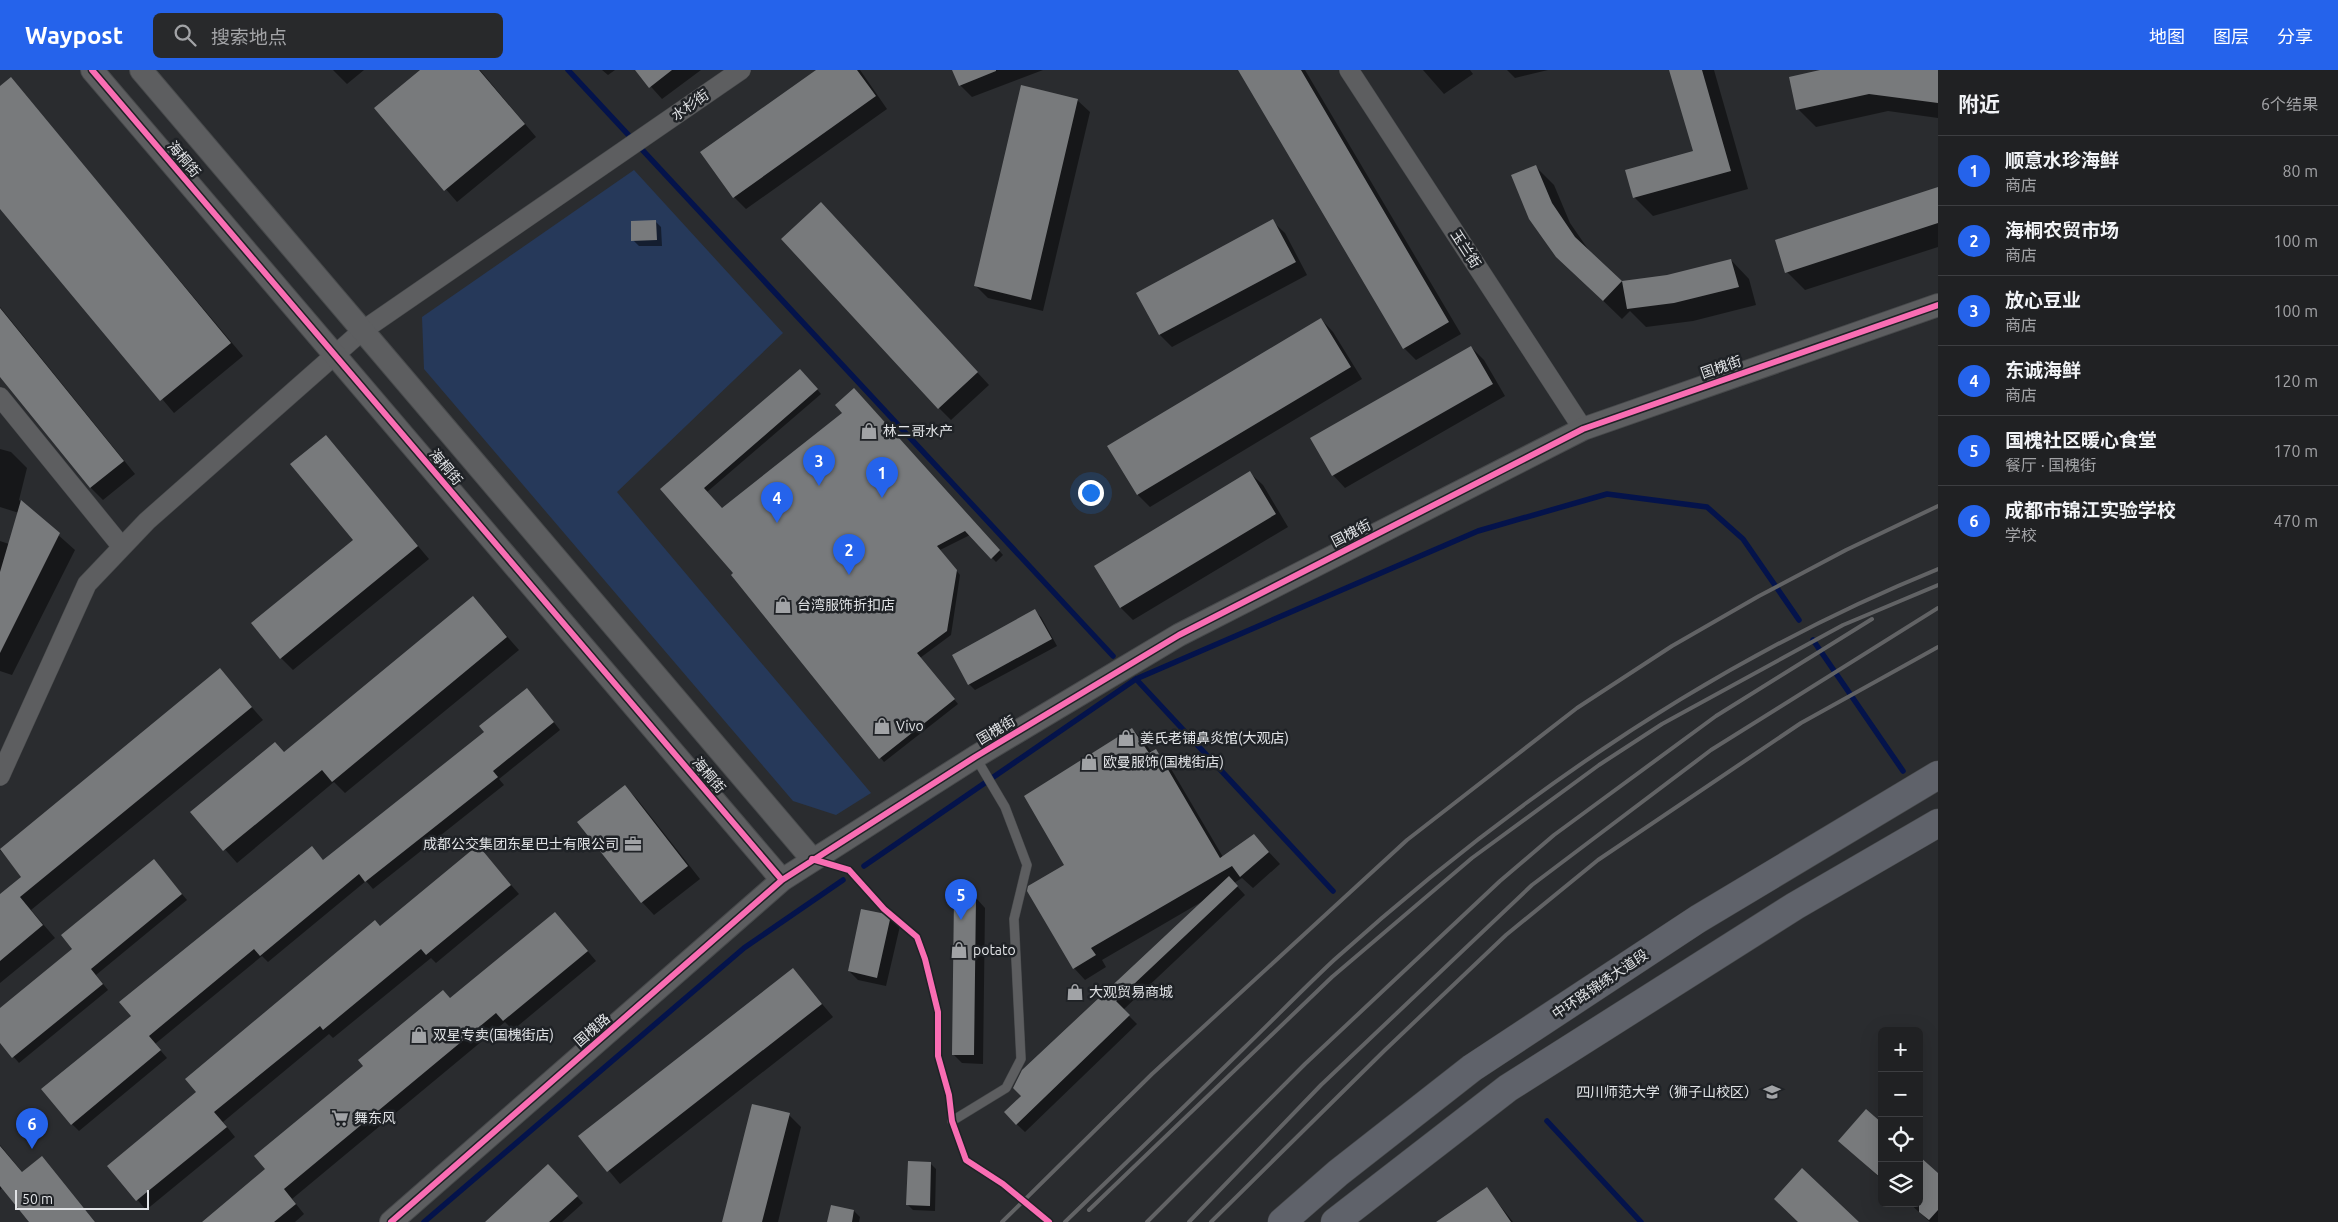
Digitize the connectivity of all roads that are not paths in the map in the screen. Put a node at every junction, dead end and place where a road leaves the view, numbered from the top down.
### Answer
1 (92, 70) edge
2 (141, 70) edge
3 (741, 70) edge
4 (1349, 70) edge
5 (1938, 305) edge
6 (362, 331) junction
7 (334, 355) junction
8 (0, 397) edge
9 (1583, 430) junction
10 (122, 547) junction
11 (980, 765) junction
12 (1938, 775) edge
13 (0, 776) edge
14 (1938, 824) edge
15 (812, 860) junction
16 (782, 880) junction
17 (952, 1121) dead end
18 (391, 1222) edge
19 (1282, 1222) edge
20 (1335, 1222) edge

1 - 7 street, 海桐街
2 - 6 street, 海桐街
3 - 6 street, 水杉街
4 - 9 street, 玉兰街
5 - 9 street, 国槐街
6 - 7 street, 水杉街
6 - 15 street, 海桐街
7 - 10 street, 水杉街
7 - 16 street, 海桐街
8 - 10 street
9 - 11 street, 国槐街
10 - 13 street, 水杉街
11 - 15 street, 国槐街
11 - 17 lane
12 - 19 main road, 中环路锦绣大道段
14 - 20 main road
15 - 16 street, 国槐路
16 - 18 street, 国槐路

